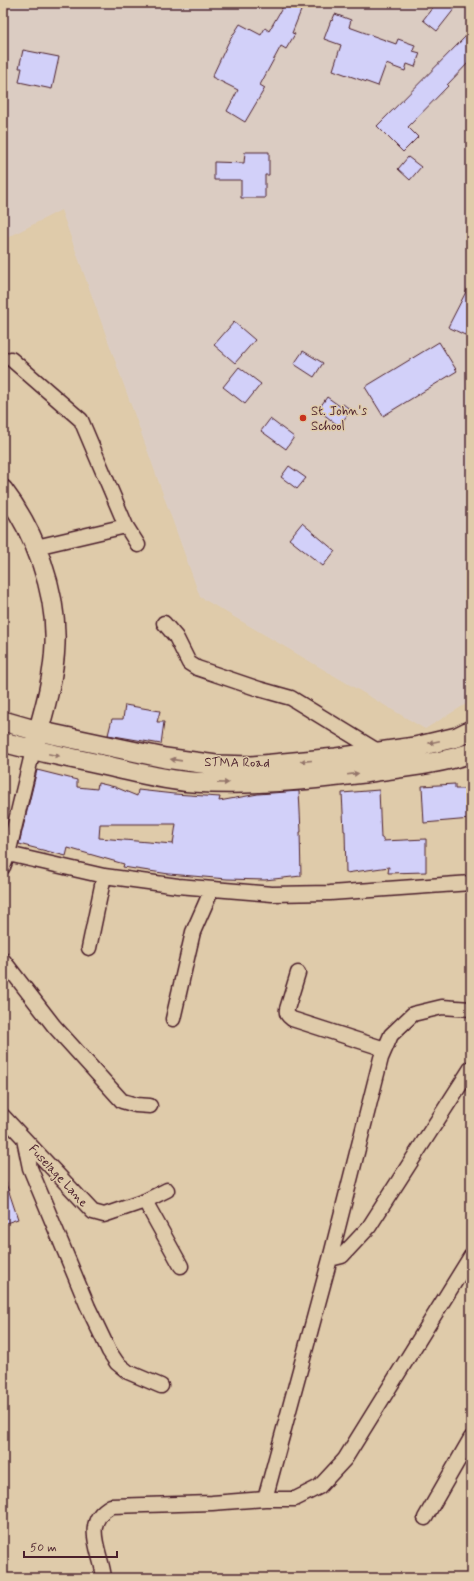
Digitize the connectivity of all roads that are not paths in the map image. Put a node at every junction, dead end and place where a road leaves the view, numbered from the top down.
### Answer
1 (11, 359) dead end
2 (3, 490) edge
3 (126, 526) junction
4 (138, 545) dead end
5 (36, 547) junction
6 (164, 623) dead end
7 (3, 721) edge
8 (471, 730) edge
9 (38, 731) junction
10 (3, 742) edge
11 (33, 750) junction
12 (379, 752) junction
13 (471, 753) edge
14 (5, 860) edge
15 (104, 876) junction
16 (471, 883) edge
17 (212, 889) junction
18 (89, 948) dead end
19 (3, 960) edge
20 (298, 974) dead end
21 (471, 1009) edge
22 (173, 1019) dead end
23 (385, 1049) junction
24 (471, 1068) edge
25 (150, 1106) dead end
26 (3, 1116) edge
27 (24, 1139) junction
28 (167, 1190) dead end
29 (145, 1201) junction
30 (471, 1256) edge
31 (330, 1259) junction
32 (181, 1266) dead end
33 (161, 1386) dead end
34 (471, 1438) edge
35 (265, 1499) junction
36 (425, 1518) dead end
37 (104, 1578) edge

1 - 3 street
2 - 5 main road
3 - 4 street
3 - 5 street
5 - 9 main road
6 - 12 street
7 - 9 main road, STMA Road
8 -> 12 main road, STMA Road
9 - 11 main road
12 -> 9 main road, STMA Road
10 - 11 main road, STMA Road
11 -> 13 main road, STMA Road
11 - 14 street
14 - 15 street
15 - 17 street
15 - 18 street
16 - 17 street
17 - 22 street
19 - 25 street
20 - 23 street
21 - 23 street
23 - 31 street
24 - 31 street
26 - 27 street, Fuselage Lane
27 - 29 street, Fuselage Lane
27 - 33 street
28 - 29 street, Fuselage Lane
29 - 32 street
30 - 35 street
31 - 35 street
34 - 36 street
35 - 37 street

